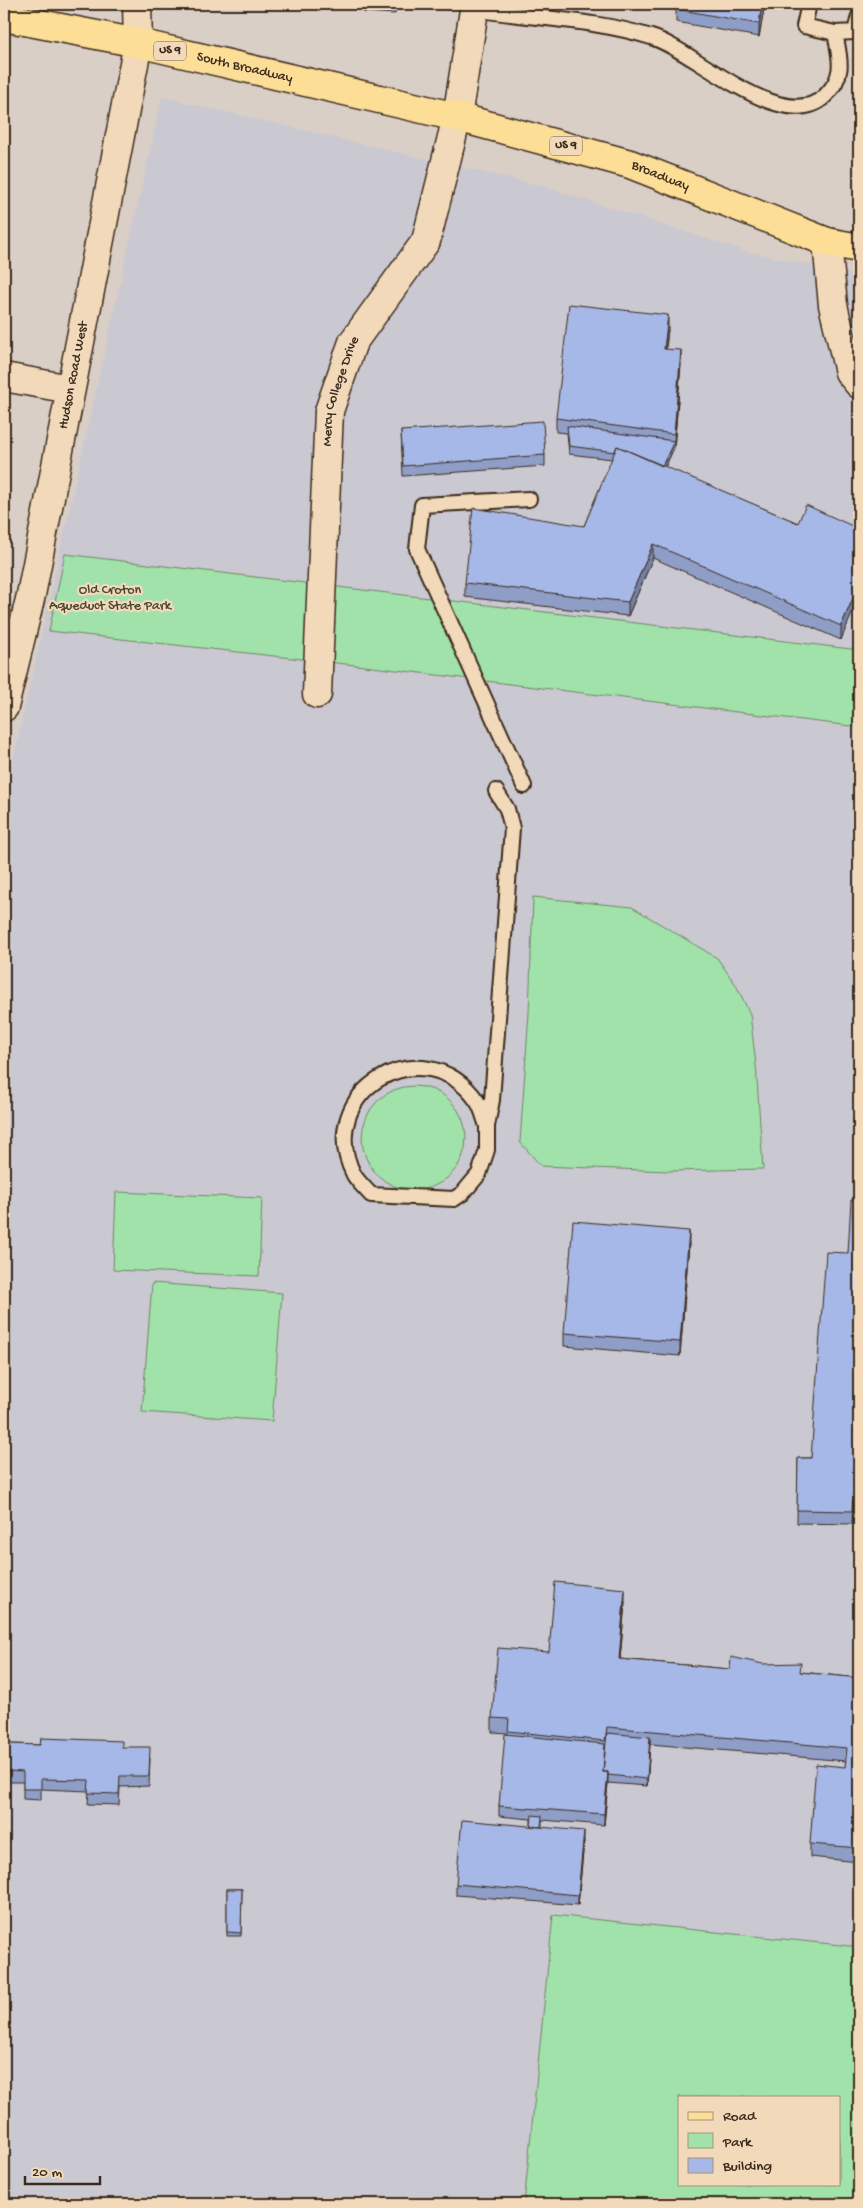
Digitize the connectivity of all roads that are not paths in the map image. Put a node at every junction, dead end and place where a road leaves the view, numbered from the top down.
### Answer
1 (137, 4) edge
2 (809, 4) edge
3 (475, 6) edge
4 (859, 16) edge
5 (4, 17) edge
6 (835, 33) junction
7 (138, 43) junction
8 (457, 117) junction
9 (827, 242) junction
10 (859, 248) edge
11 (859, 326) edge
12 (845, 354) junction
13 (4, 377) edge
14 (859, 384) edge
15 (70, 389) junction
16 (529, 499) dead end
17 (316, 694) dead end
18 (4, 707) edge
19 (524, 786) dead end
20 (496, 791) dead end
21 (487, 1126) junction

1 - 7 street, Hudson Road West
2 - 6 lane
3 - 6 lane
3 - 8 street, Mercy College Drive
4 - 6 lane
5 - 7 main road, South Broadway / US 9
7 - 8 main road, South Broadway / US 9
7 - 15 street, Hudson Road West
8 - 9 main road, Broadway / US 9
8 - 17 street, Mercy College Drive
9 - 10 main road, Broadway / US 9
9 - 12 street
11 - 12 street
12 - 14 street
13 - 15 street
15 - 18 street, Hudson Road West
16 - 19 lane
20 - 21 lane
21 - 21 lane

